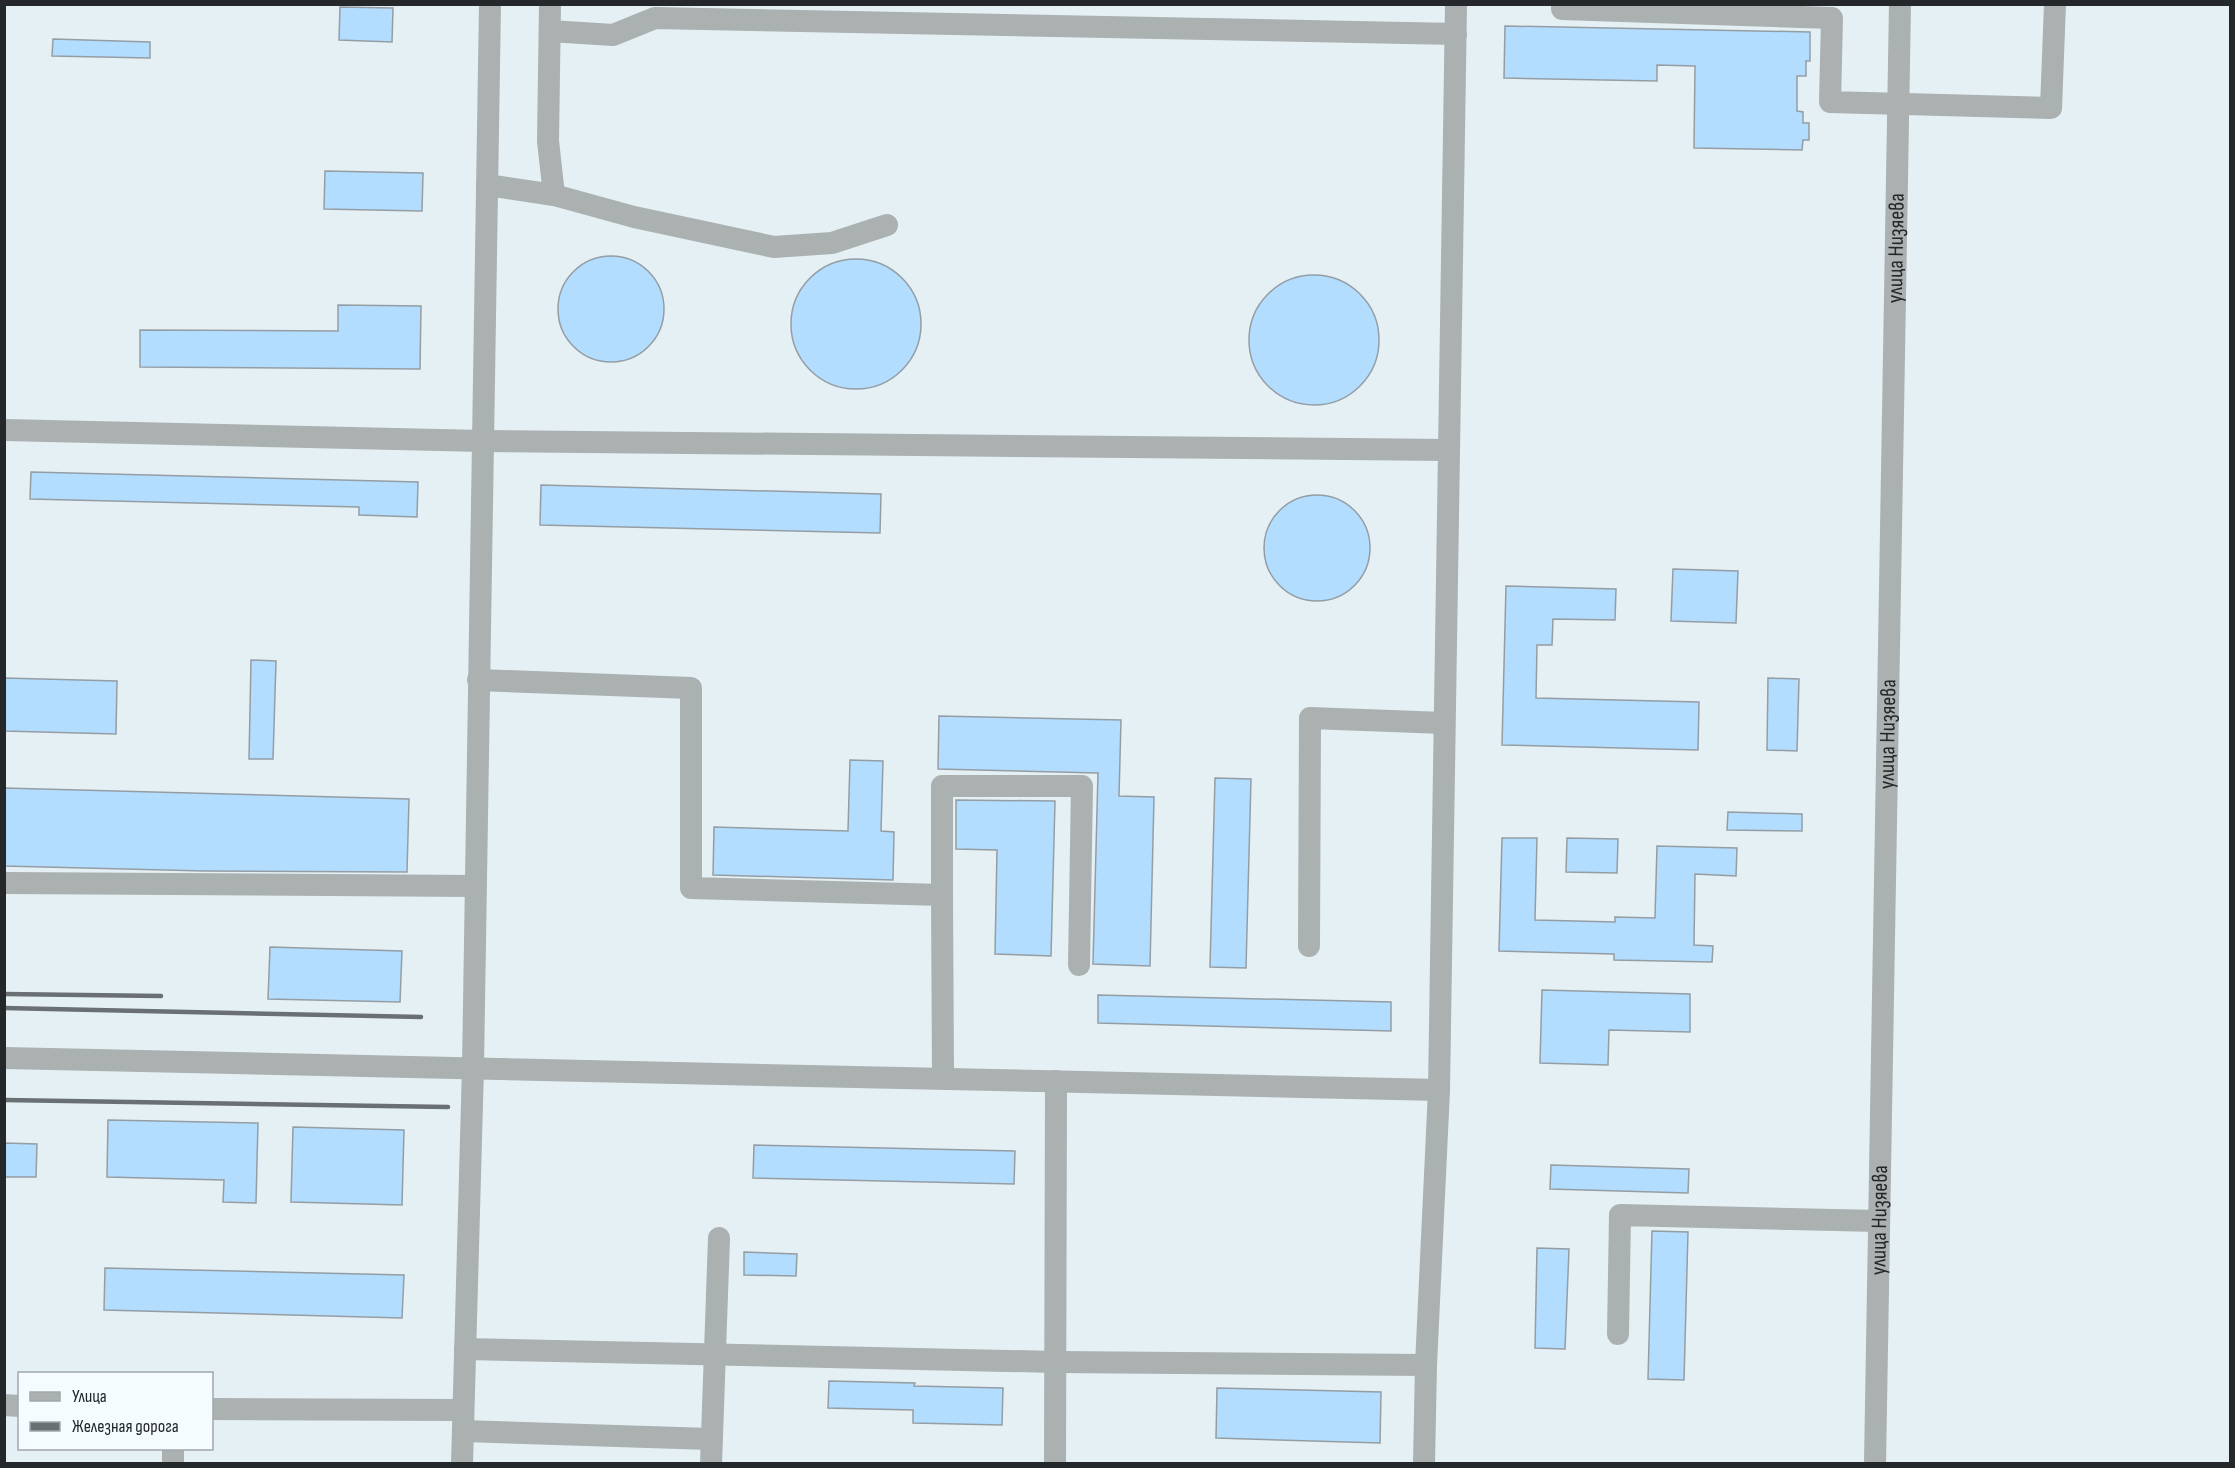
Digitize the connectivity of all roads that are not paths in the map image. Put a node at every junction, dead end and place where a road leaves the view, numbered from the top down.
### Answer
1 (490, 4) edge
2 (550, 4) edge
3 (1456, 4) edge
4 (1562, 4) edge
5 (1900, 4) edge
6 (2055, 4) edge
7 (550, 31) junction
8 (1455, 34) junction
9 (1898, 104) junction
10 (487, 185) junction
11 (554, 195) junction
12 (888, 225) dead end
13 (4, 430) edge
14 (482, 441) junction
15 (1448, 450) junction
16 (478, 680) junction
17 (1444, 723) junction
18 (4, 883) edge
19 (475, 886) junction
20 (942, 895) junction
21 (1309, 946) dead end
22 (1079, 965) dead end
23 (4, 1058) edge
24 (472, 1067) junction
25 (943, 1078) junction
26 (1056, 1081) junction
27 (1439, 1090) junction
28 (1879, 1221) junction
29 (719, 1238) dead end
30 (1618, 1334) dead end
31 (465, 1349) junction
32 (715, 1355) junction
33 (1056, 1362) junction
34 (1426, 1365) junction
35 (213, 1409) edge
36 (463, 1420) junction
37 (710, 1438) junction
38 (462, 1464) edge
39 (711, 1464) edge
40 (1055, 1464) edge
41 (1424, 1464) edge
42 (1875, 1464) edge

1 - 10 street
2 - 7 street
3 - 8 street
4 - 9 street
5 - 9 street, улица Низяева
6 - 9 street
7 - 8 street
7 - 11 street
8 - 15 street
9 - 28 street, улица Низяева
10 - 11 street
10 - 14 street
11 - 12 street
13 - 14 street
14 - 15 street
14 - 16 street
15 - 17 street
16 - 19 street
16 - 20 street
17 - 21 street
17 - 27 street
18 - 19 street
19 - 24 street
20 - 22 street
20 - 25 street
23 - 24 street
24 - 25 street
24 - 31 street
25 - 26 street
26 - 27 street
26 - 33 street
27 - 34 street
28 - 30 street
28 - 42 street, улица Низяева
29 - 32 street
31 - 32 street
31 - 36 street
32 - 33 street
32 - 37 street
33 - 34 street
33 - 40 street
34 - 41 street
35 - 36 street
36 - 37 street
36 - 38 street
37 - 39 street

